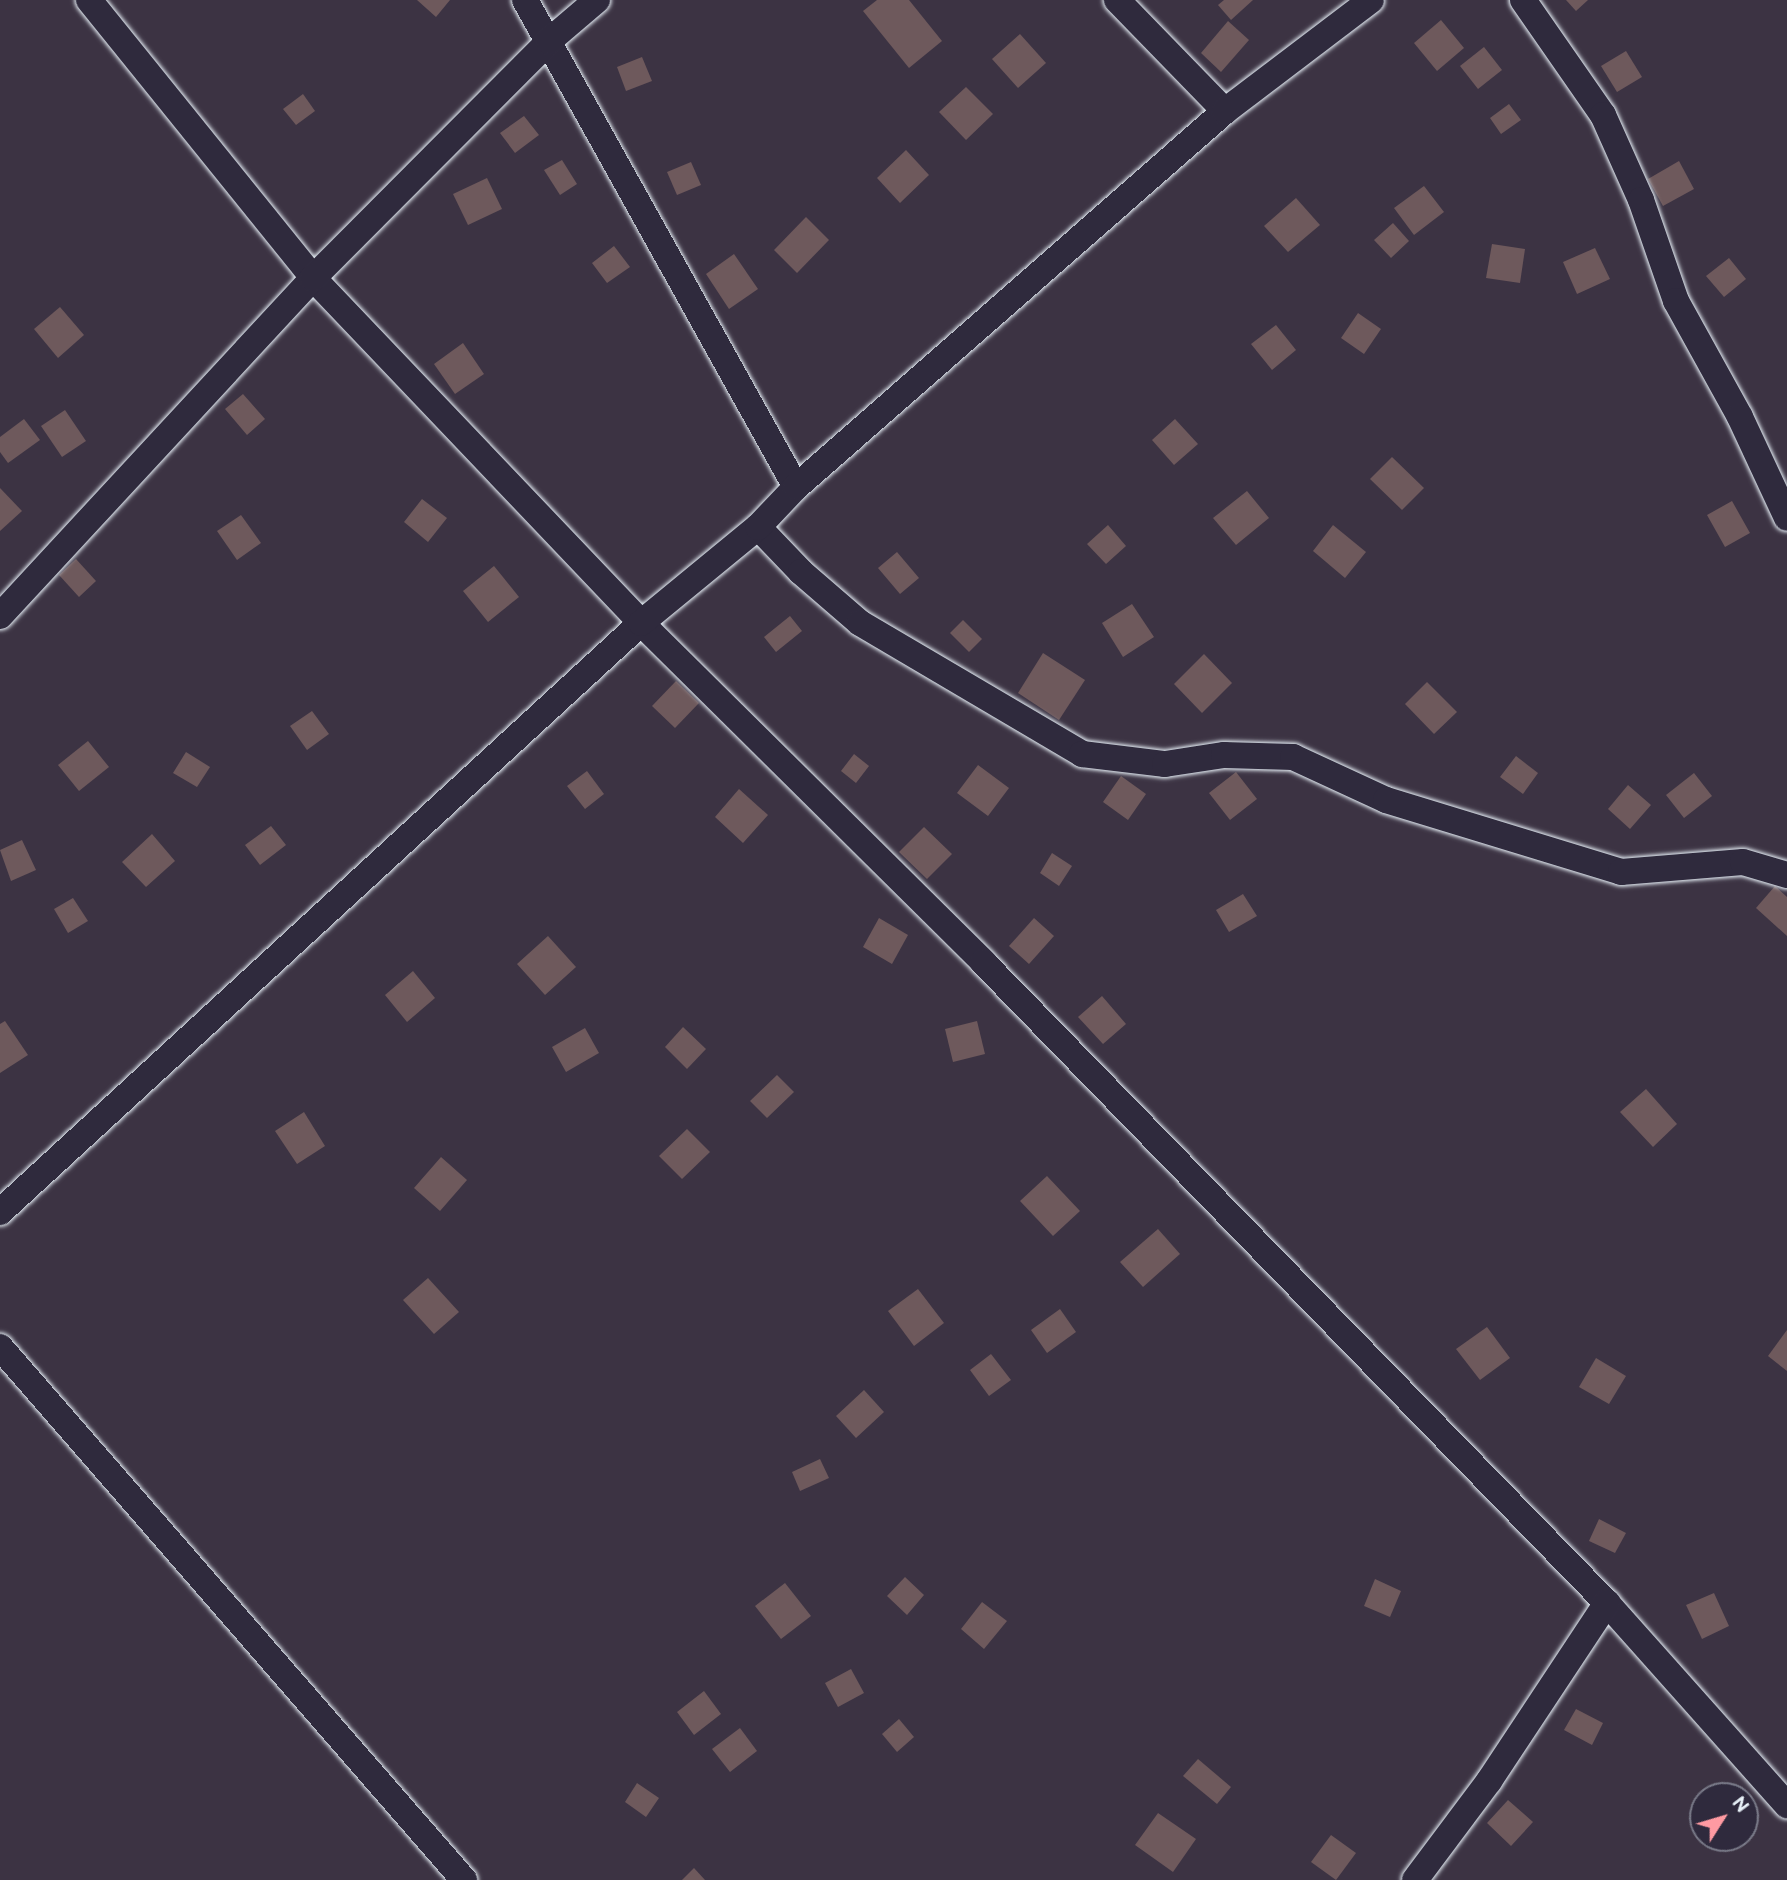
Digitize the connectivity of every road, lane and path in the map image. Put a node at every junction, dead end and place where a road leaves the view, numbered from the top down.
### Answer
1 (89, 0) edge
2 (525, 0) edge
3 (597, 0) edge
4 (1117, 0) edge
5 (1371, 0) edge
6 (1523, 0) edge
7 (549, 41) junction
8 (1225, 111) junction
9 (313, 278) junction
10 (796, 487) junction
11 (1787, 518) edge
12 (758, 527) junction
13 (0, 616) edge
14 (641, 623) junction
15 (1787, 875) edge
16 (0, 1212) edge
17 (0, 1347) edge
18 (1607, 1603) junction
19 (1787, 1805) edge
20 (464, 1880) edge
21 (1415, 1880) edge

1 - 9 street
2 - 7 street
3 - 7 street
4 - 8 street
5 - 8 street
6 - 11 street
7 - 9 street
7 - 10 street
8 - 10 street
9 - 13 street
9 - 14 street
10 - 12 street
12 - 14 street
12 - 15 street
14 - 16 street
14 - 18 street
17 - 20 street
18 - 19 street
18 - 21 street

